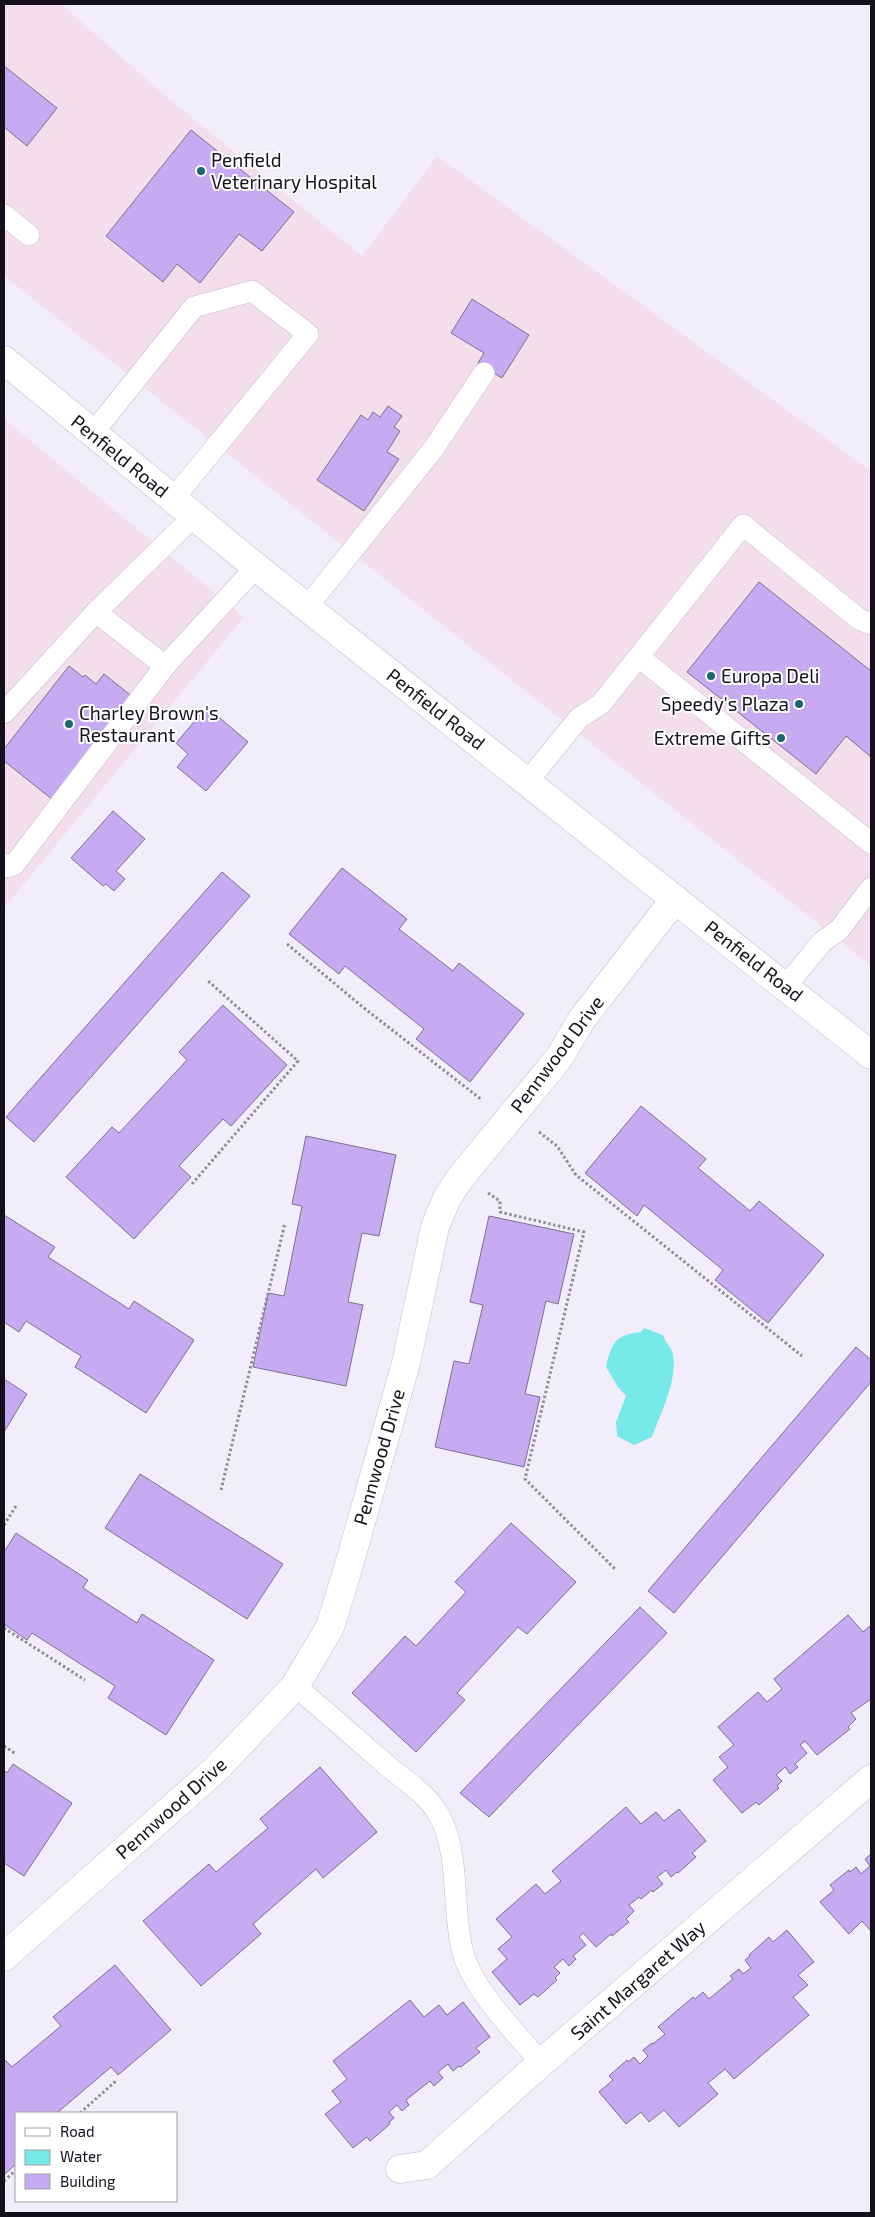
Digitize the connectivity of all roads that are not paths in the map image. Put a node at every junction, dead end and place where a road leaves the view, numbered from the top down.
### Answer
1 (4, 215) edge
2 (29, 235) dead end
3 (4, 360) edge
4 (484, 373) dead end
5 (93, 433) junction
6 (173, 499) junction
7 (194, 516) junction
8 (256, 567) junction
9 (307, 607) junction
10 (96, 612) junction
11 (871, 624) edge
12 (639, 657) junction
13 (164, 666) junction
14 (4, 713) edge
15 (528, 781) junction
16 (871, 843) edge
17 (4, 864) edge
18 (871, 888) edge
19 (675, 900) junction
20 (786, 986) junction
21 (871, 1055) edge
22 (295, 1686) junction
23 (871, 1780) edge
24 (4, 1957) edge
25 (541, 2063) junction
26 (400, 2169) dead end

1 - 2 lane
3 - 5 street, Penfield Road
4 - 9 lane
5 - 6 street, Penfield Road
5 - 6 lane
6 - 7 street, Penfield Road
7 - 8 street, Penfield Road
7 - 10 lane
8 - 9 street, Penfield Road
8 - 13 lane
9 - 15 street, Penfield Road
10 - 13 lane
10 - 14 lane
11 - 12 lane
12 - 15 lane
12 - 16 lane
13 - 17 lane
15 - 19 street, Penfield Road
18 - 20 lane
19 - 20 street, Penfield Road
19 - 22 street, Pennwood Drive
20 - 21 street, Penfield Road
22 - 24 street, Pennwood Drive
22 - 25 lane
23 - 25 street, Saint Margaret Way
25 - 26 street, Saint Margaret Way

